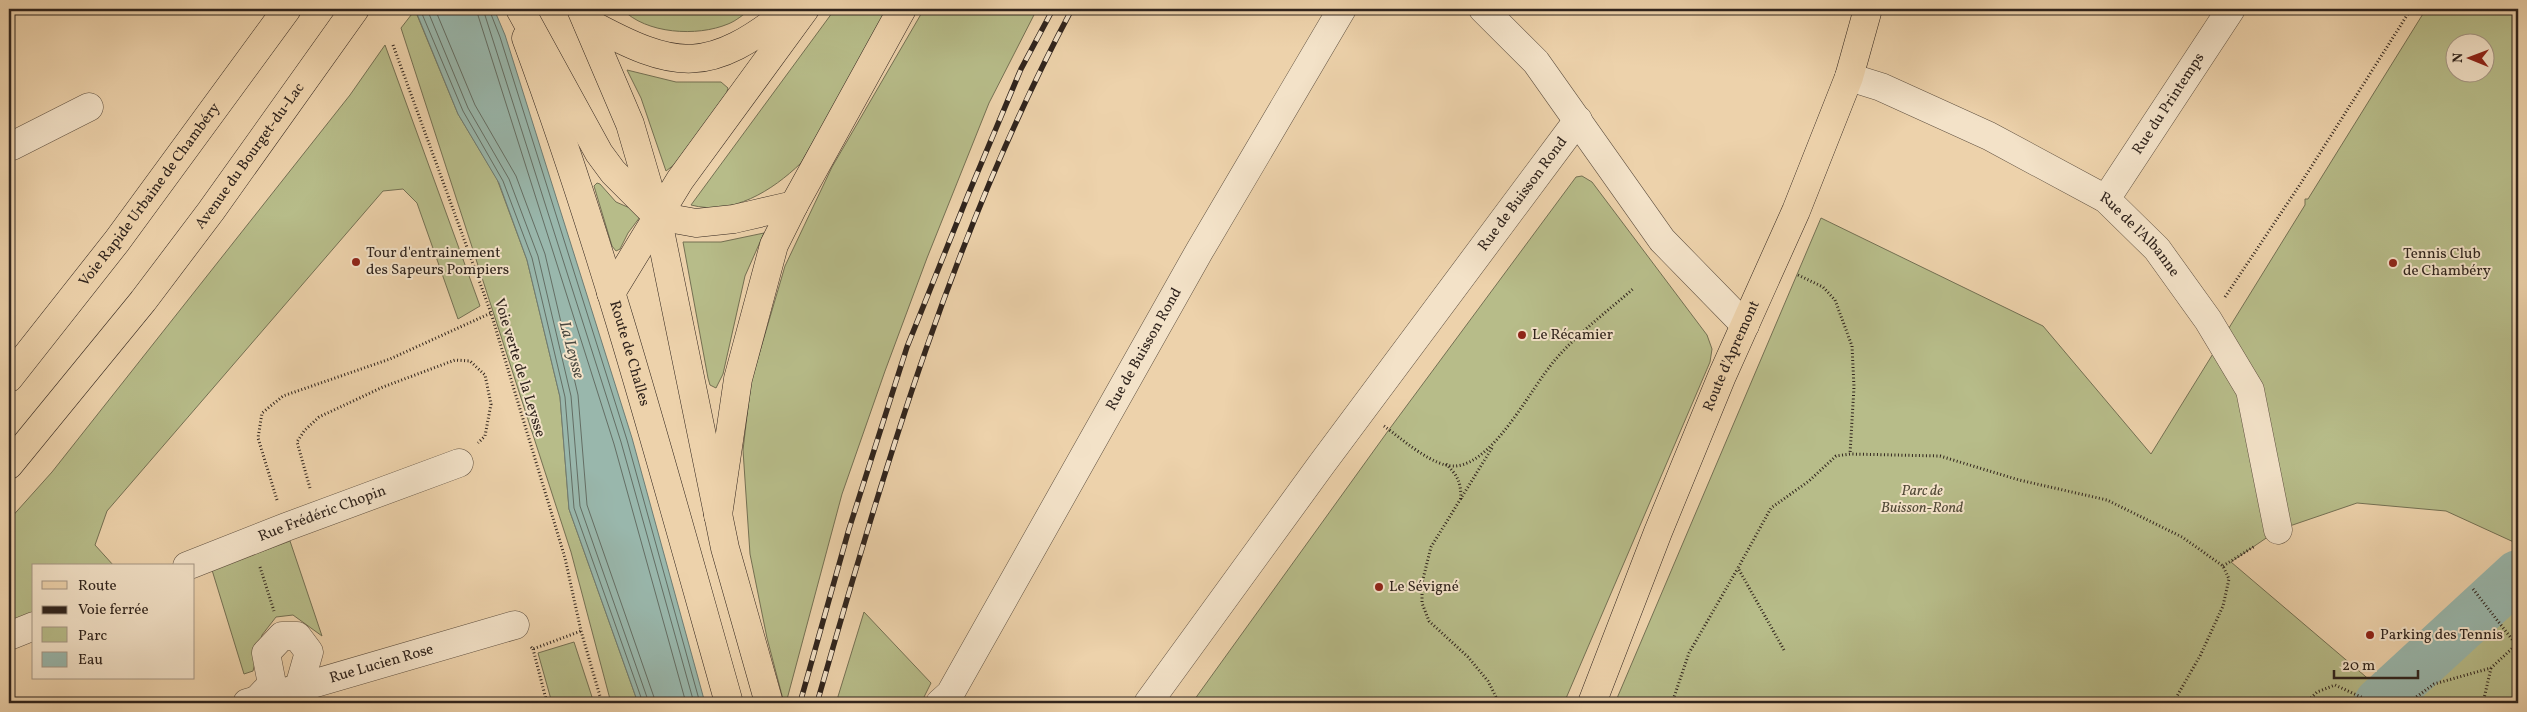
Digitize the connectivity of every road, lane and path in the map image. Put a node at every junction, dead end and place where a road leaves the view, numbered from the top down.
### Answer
1 (287, 9) edge
2 (355, 9) edge
3 (516, 9) edge
4 (520, 9) edge
5 (791, 9) edge
6 (805, 9) edge
7 (902, 9) edge
8 (1342, 9) edge
9 (1483, 9) edge
10 (1868, 9) edge
11 (2231, 9) edge
12 (2411, 9) edge
13 (584, 16) edge
14 (393, 45) dead end
15 (1849, 77) junction
16 (89, 107) dead end
17 (1578, 120) junction
18 (10, 145) edge
19 (2106, 199) junction
20 (794, 205) junction
21 (657, 216) junction
22 (1774, 261) junction
23 (1634, 288) dead end
24 (611, 293) junction
25 (491, 313) junction
26 (2208, 320) junction
27 (1745, 325) junction
28 (9, 378) edge
29 (1362, 410) junction
30 (1494, 446) junction
31 (1850, 454) junction
32 (459, 463) joint
33 (1445, 464) junction
34 (9, 465) edge
35 (1462, 500) junction
36 (319, 514) junction
37 (718, 515) junction
38 (286, 526) junction
39 (2278, 530) joint
40 (251, 540) junction
41 (192, 564) edge
42 (2223, 566) junction
43 (1738, 568) junction
44 (2473, 589) dead end
45 (515, 625) joint
46 (32, 627) edge
47 (580, 631) junction
48 (9, 636) edge
49 (282, 636) junction
50 (2518, 645) edge
51 (533, 649) junction
52 (1784, 650) dead end
53 (2491, 668) junction
54 (315, 691) edge
55 (2518, 693) edge
56 (1364, 699) dead end
57 (951, 700) edge
58 (252, 702) edge
59 (547, 703) edge
60 (602, 703) edge
61 (728, 703) edge
62 (768, 703) edge
63 (1148, 703) edge
64 (1368, 703) edge
65 (1499, 703) edge
66 (1592, 703) edge
67 (1672, 703) edge
68 (2173, 703) edge
69 (2306, 703) edge
70 (2374, 703) edge
71 (2408, 703) edge
72 (2483, 703) edge
73 (2506, 703) edge

1 - 28 main road, Voie Rapide Urbaine de Chambéry
2 - 34 main road, Avenue du Bourget-du-Lac
3 - 24 main road, Route de Challes
4 - 21 main road
5 - 13 main road
6 - 21 main road
7 - 20 main road
8 - 57 street, Rue de Buisson Rond
9 - 17 street, Rue de Buisson Rond
10 - 15 main road, Route d'Apremont
11 - 19 street, Rue du Printemps
12 - 26 path
13 - 21 main road
14 - 25 path, Voie verte de la Leysse
15 - 19 street, Rue de l'Albanne
15 - 22 main road, Route d'Apremont
16 - 18 street
17 - 27 street, Rue de Buisson Rond
17 - 29 street, Rue de Buisson Rond
19 - 26 street, Rue de l'Albanne
20 - 21 main road
20 - 37 main road
21 - 24 main road
21 - 37 main road
22 - 27 main road, Route d'Apremont
22 - 31 path
23 - 30 path
24 - 61 main road, Route de Challes
25 - 38 path
25 - 47 path, Voie verte de la Leysse
26 - 39 street, Rue de l'Albanne
27 - 66 main road, Route d'Apremont
29 - 33 path
29 - 63 street, Rue de Buisson Rond
30 - 33 path
30 - 35 path
31 - 42 path
31 - 43 path
32 - 36 street, Rue Frédéric Chopin
32 - 36 path
33 - 35 path
35 - 65 path
36 - 38 street, Rue Frédéric Chopin
37 - 62 main road
38 - 40 street, Rue Frédéric Chopin
39 - 42 path
40 - 41 street, Rue Frédéric Chopin
40 - 49 path
42 - 68 path
43 - 52 path
43 - 67 path
44 - 50 path
45 - 51 path
45 - 54 street, Rue Lucien Rose
46 - 48 street
47 - 51 path
47 - 60 path, Voie verte de la Leysse
49 - 54 street
49 - 58 street
50 - 53 path
51 - 59 path
53 - 71 path
53 - 72 path
54 - 58 street, Rue Lucien Rose
55 - 73 path
56 - 64 path
69 - 70 path

